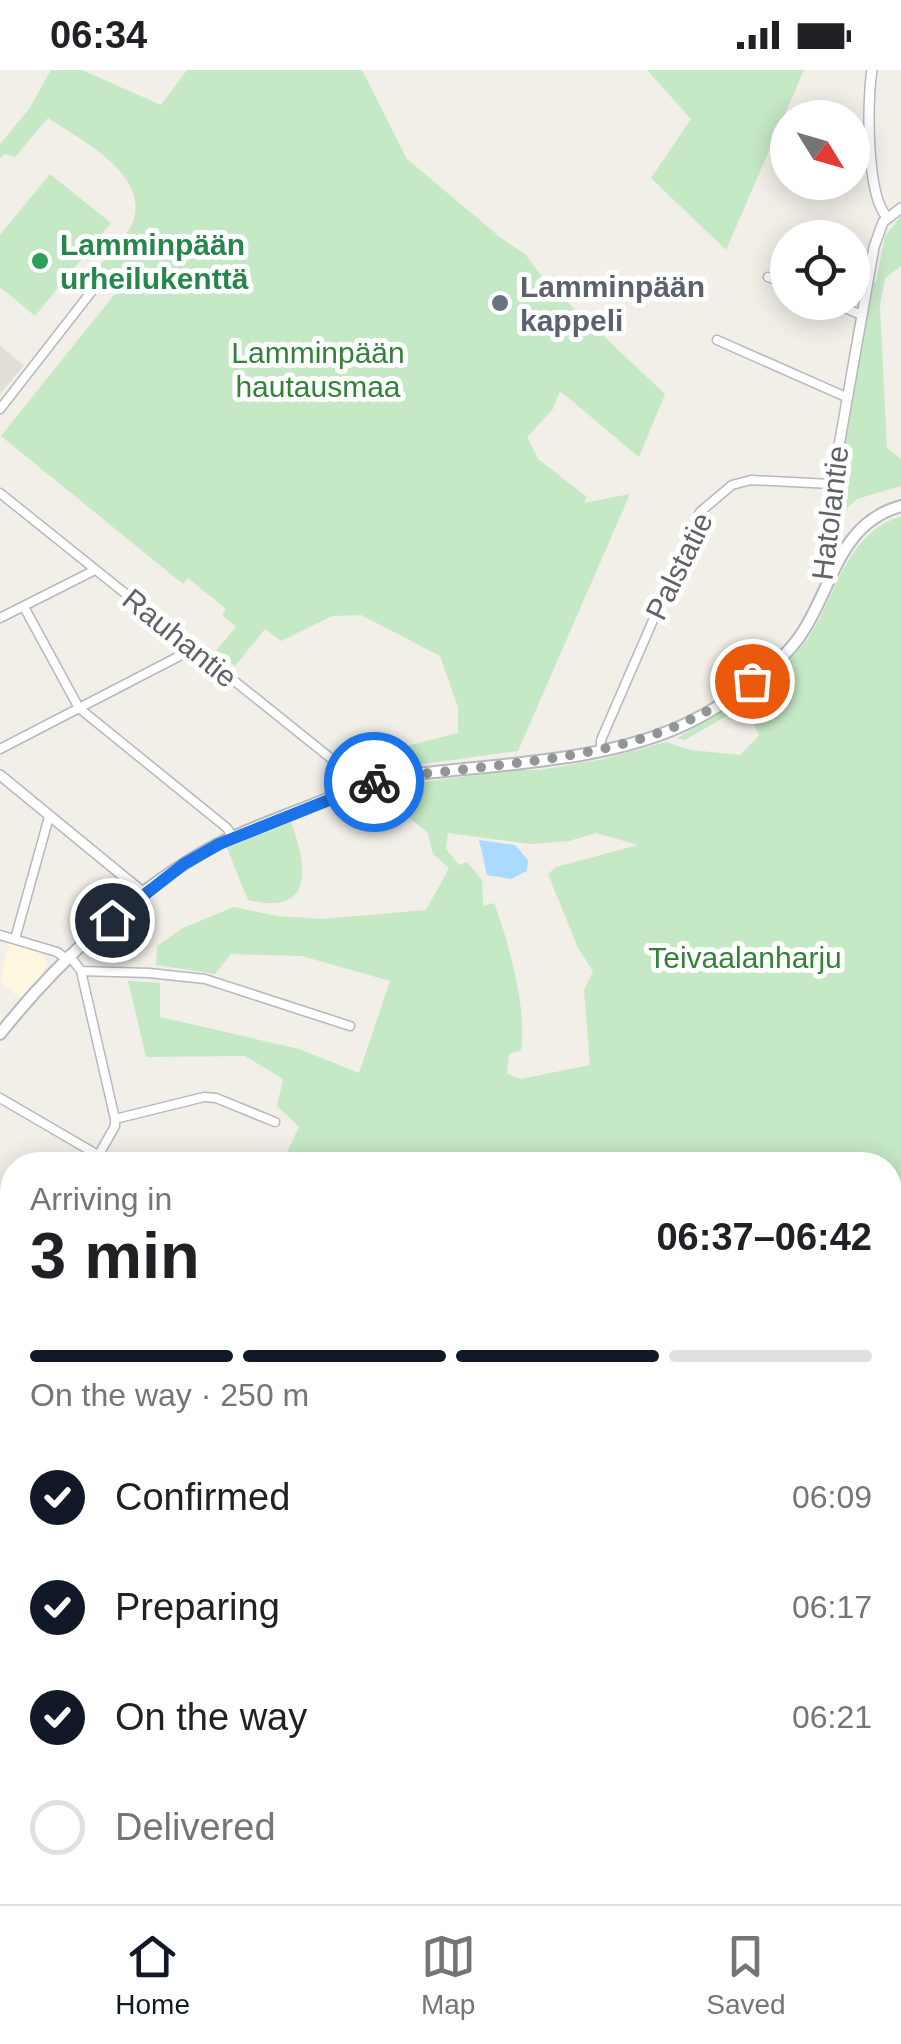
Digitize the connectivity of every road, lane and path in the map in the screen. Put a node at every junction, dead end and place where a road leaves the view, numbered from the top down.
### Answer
1 (872, 70) edge
2 (901, 208) edge
3 (887, 217) junction
4 (870, 270) edge
5 (95, 287) dead end
6 (861, 320) edge
7 (717, 340) dead end
8 (846, 397) junction
9 (0, 409) edge
10 (832, 484) junction
11 (0, 493) edge
12 (901, 506) edge
13 (95, 570) junction
14 (828, 578) junction
15 (24, 607) junction
16 (0, 618) edge
17 (194, 649) junction
18 (80, 708) junction
19 (0, 749) edge
20 (601, 749) junction
21 (0, 775) edge
22 (354, 788) junction
23 (49, 817) junction
24 (232, 837) junction
25 (146, 894) junction
26 (0, 935) edge
27 (14, 938) junction
28 (67, 957) junction
29 (80, 970) junction
30 (350, 1026) dead end
31 (0, 1034) edge
32 (0, 1098) edge
33 (115, 1119) junction
34 (275, 1122) dead end
35 (94, 1152) edge
36 (99, 1152) edge

1 - 3 street
2 - 3 street
3 - 4 street, Hatolantie
5 - 9 street
6 - 8 street, Hatolantie
7 - 8 street
8 - 10 street, Hatolantie
10 - 14 street, Hatolantie
10 - 20 street, Palstatie
11 - 13 street, Rauhantie
12 - 14 main road
13 - 15 street
13 - 17 street, Rauhantie
14 - 20 main road, Hatolantie
15 - 16 street
15 - 18 street
17 - 18 street
17 - 22 street, Rauhantie
18 - 19 street
18 - 24 street
20 - 22 main road, Hatolantie
21 - 23 street
22 - 24 main road, Hatolantie
23 - 25 street
23 - 27 street
24 - 25 main road, Hatolantie
25 - 28 main road, Hatolantie
26 - 27 street
27 - 28 street
28 - 29 street
28 - 31 main road, Hatolantie
29 - 30 street
29 - 33 street
32 - 35 street
33 - 34 street
33 - 36 street

